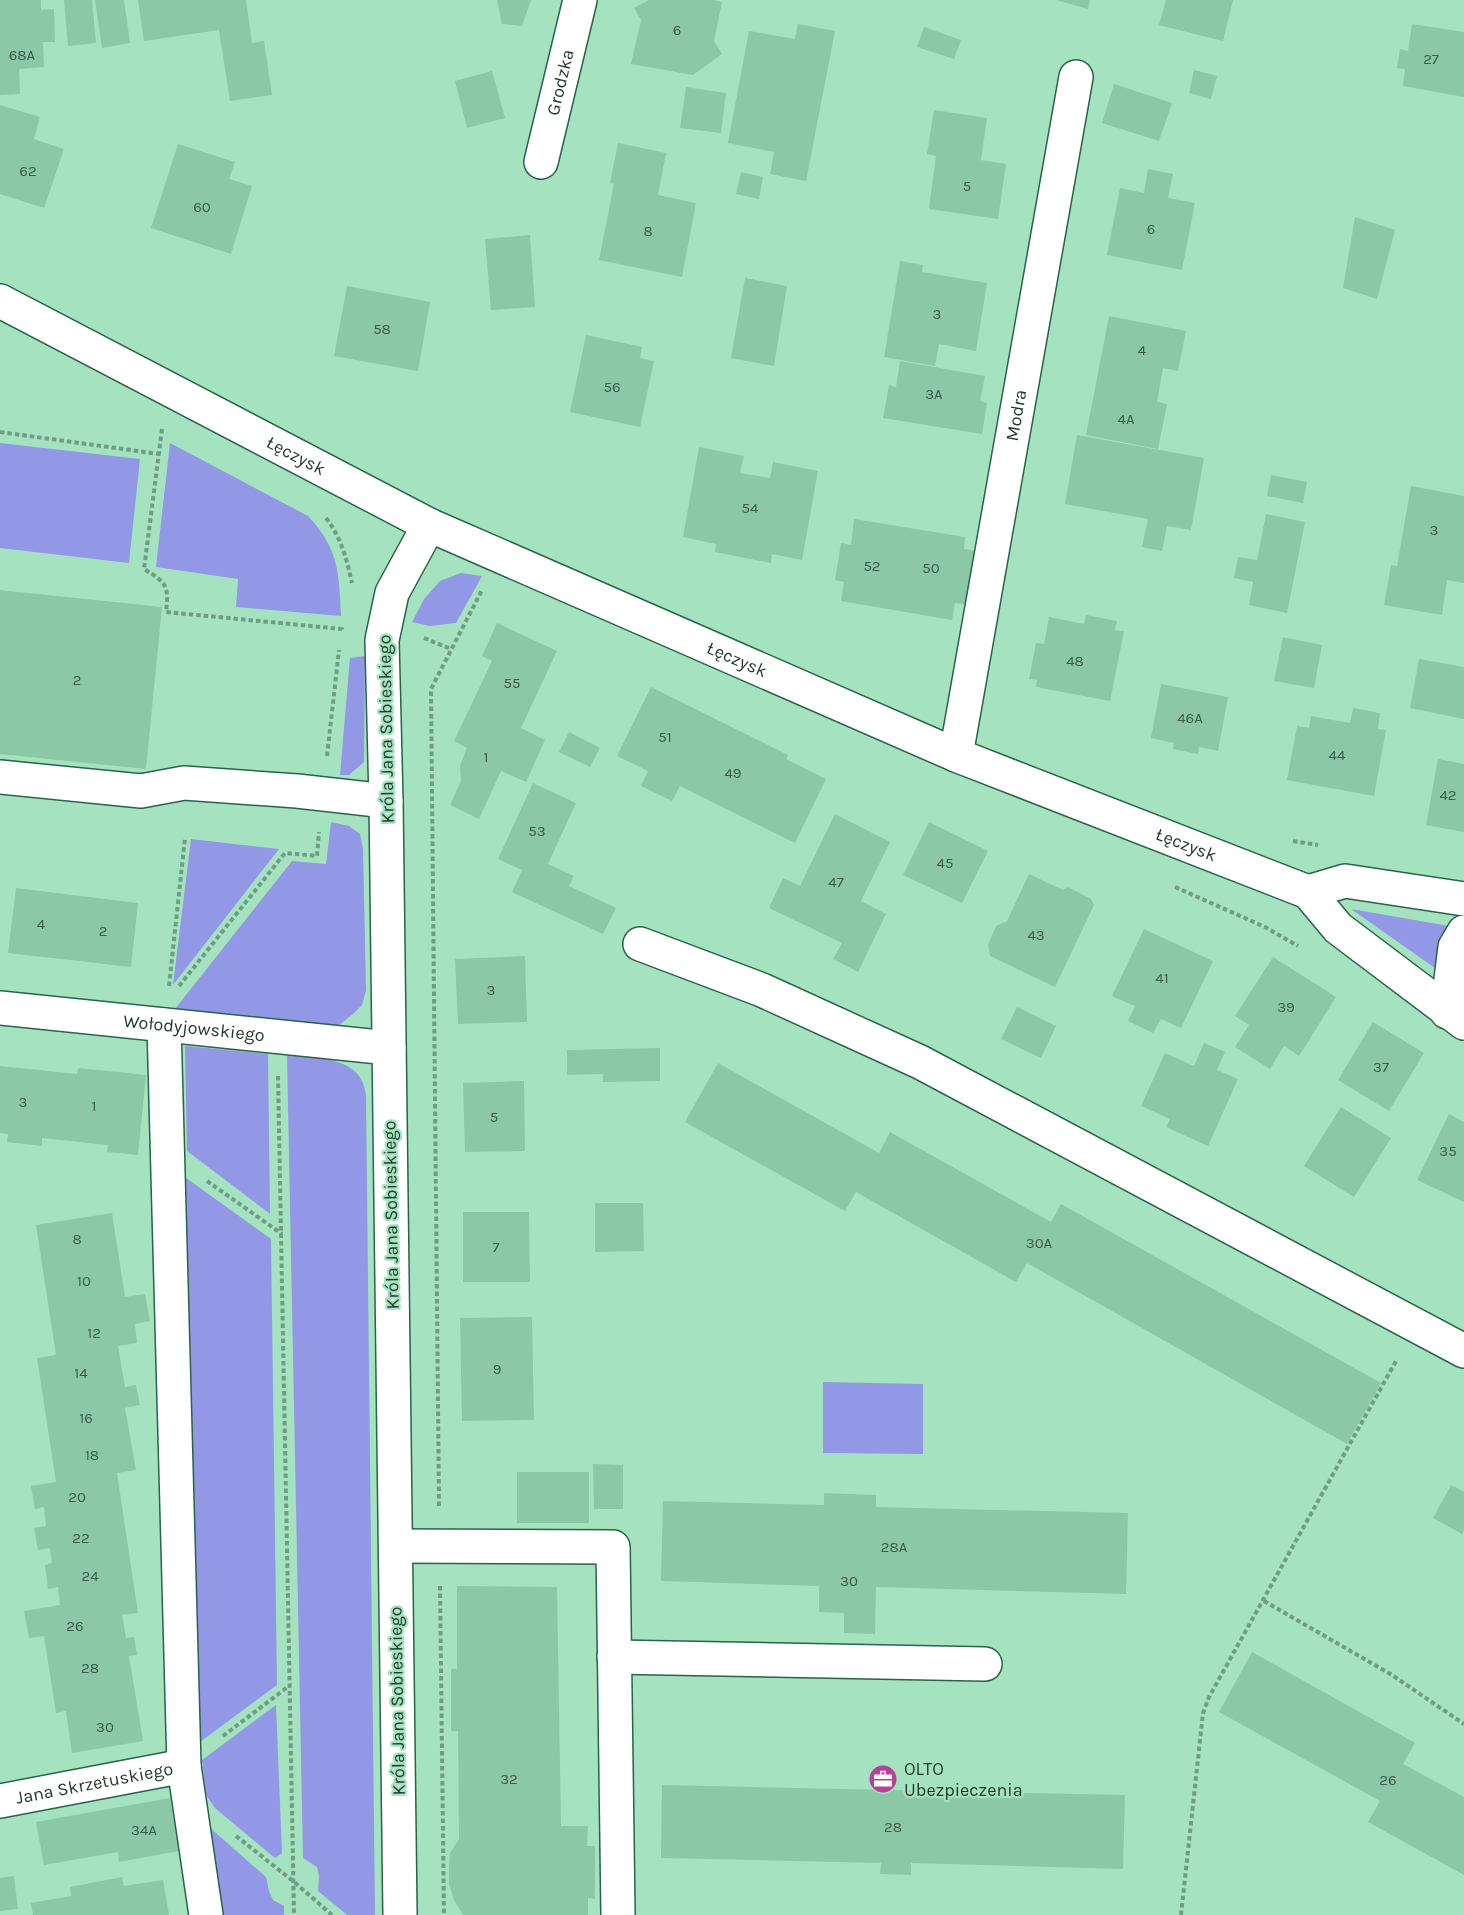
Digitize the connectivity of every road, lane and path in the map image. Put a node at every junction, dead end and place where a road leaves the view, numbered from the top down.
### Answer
1 (580, 0) edge
2 (1076, 77) dead end
3 (541, 162) dead end
4 (0, 301) edge
5 (163, 421) dead end
6 (0, 432) edge
7 (159, 454) junction
8 (323, 514) dead end
9 (429, 525) junction
10 (486, 582) dead end
11 (353, 590) dead end
12 (166, 612) dead end
13 (956, 755) junction
14 (0, 777) edge
15 (386, 801) junction
16 (185, 838) dead end
17 (1167, 883) dead end
18 (1308, 892) junction
19 (1464, 899) edge
20 (1464, 932) edge
21 (640, 944) dead end
22 (1306, 950) dead end
23 (169, 990) dead end
24 (0, 1008) edge
25 (1456, 1017) edge
26 (164, 1024) junction
27 (278, 1036) junction
28 (389, 1048) junction
29 (168, 1153) junction
30 (282, 1234) junction
31 (1416, 1325) junction
32 (1464, 1351) edge
33 (396, 1546) junction
34 (440, 1546) junction
35 (1264, 1601) junction
36 (614, 1657) junction
37 (985, 1664) dead end
38 (290, 1686) junction
39 (1464, 1724) edge
40 (185, 1782) junction
41 (0, 1801) edge
42 (293, 1881) junction
43 (206, 1915) edge
44 (294, 1915) edge
45 (332, 1915) edge
46 (400, 1915) edge
47 (444, 1915) edge
48 (618, 1915) edge
49 (1181, 1915) edge

1 - 3 street, Grodzka
2 - 13 street, Modra
4 - 9 street, Łęczysk
5 - 7 path
6 - 7 path
7 - 12 path
8 - 11 path
9 - 13 street, Łęczysk
9 - 15 street, Króla Jana Sobieskiego
10 - 34 path
13 - 18 street, Łęczysk
14 - 15 street
15 - 28 street, Króla Jana Sobieskiego
16 - 23 path
17 - 22 path
18 - 19 street
18 - 25 street, Łęczysk
20 - 25 street
21 - 31 street
24 - 26 street, Wołodyjowskiego
26 - 27 street, Wołodyjowskiego
26 - 29 street
27 - 28 street, Wołodyjowskiego
27 - 30 path
28 - 33 street, Króla Jana Sobieskiego
29 - 30 path
29 - 40 street
30 - 38 path
31 - 32 street
31 - 35 path
33 - 34 street
33 - 46 street, Króla Jana Sobieskiego
34 - 36 street
34 - 47 path
35 - 39 path
35 - 49 path
36 - 37 street
36 - 48 street
38 - 40 path
38 - 42 path
40 - 41 street, Jana Skrzetuskiego
40 - 42 path
40 - 43 street, Jana Skrzetuskiego
42 - 44 path
42 - 45 path

